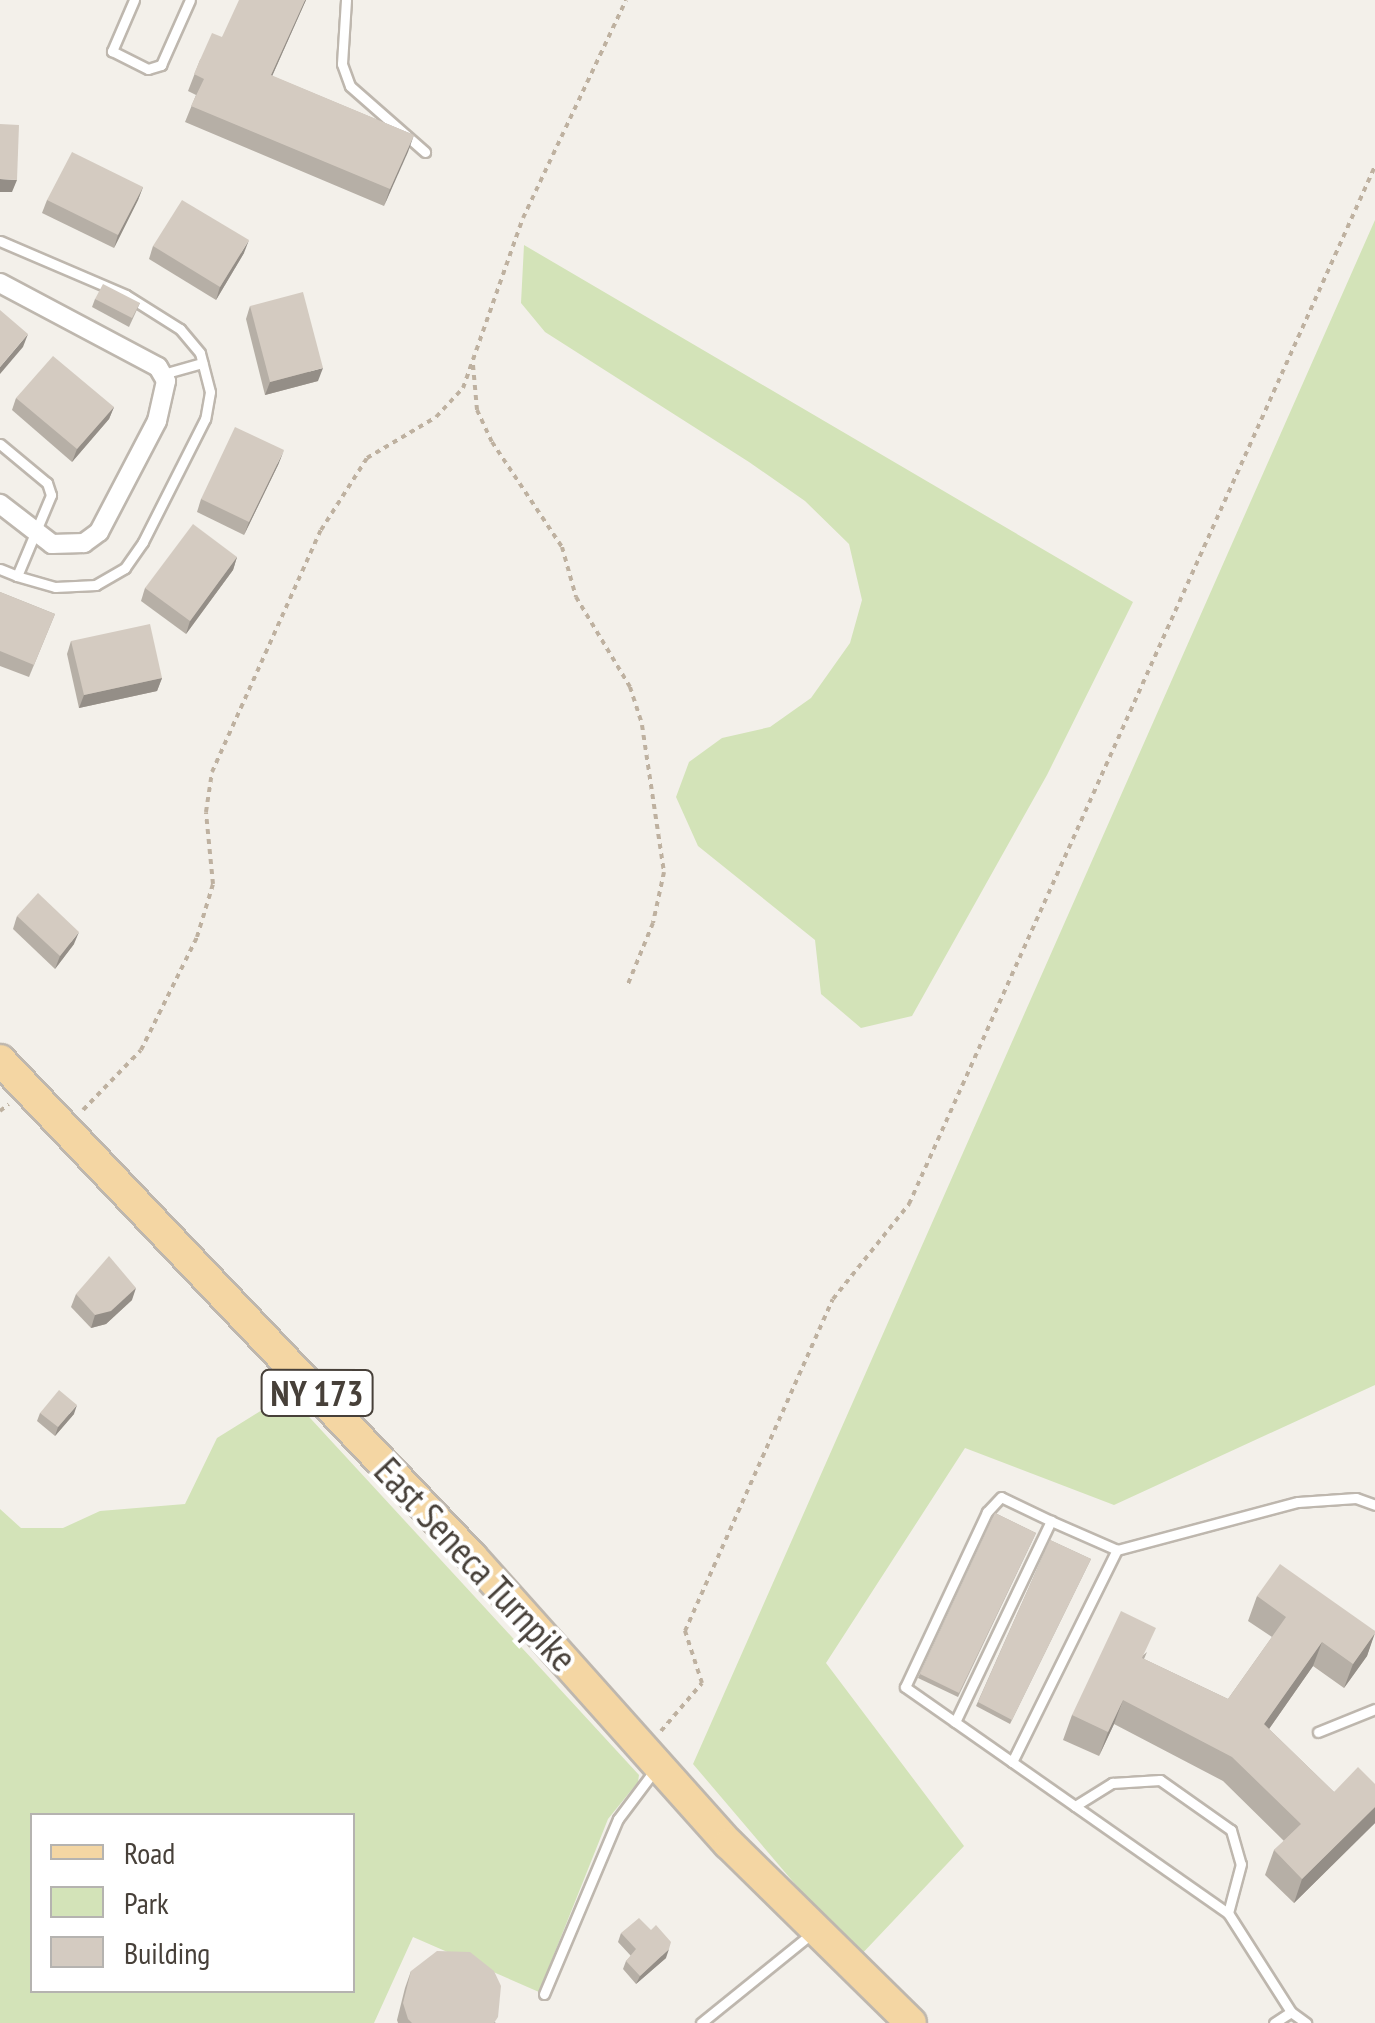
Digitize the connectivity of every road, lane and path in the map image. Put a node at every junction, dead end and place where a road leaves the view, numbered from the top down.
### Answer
1 (134, 0) edge
2 (190, 0) edge
3 (346, 0) edge
4 (626, 0) edge
5 (425, 152) dead end
6 (1375, 166) edge
7 (0, 241) edge
8 (0, 283) edge
9 (473, 360) junction
10 (202, 363) junction
11 (162, 374) junction
12 (0, 444) edge
13 (0, 504) edge
14 (32, 531) junction
15 (0, 569) edge
16 (17, 576) junction
17 (628, 984) dead end
18 (0, 1060) edge
19 (64, 1126) junction
20 (1375, 1505) edge
21 (1051, 1521) junction
22 (1117, 1550) junction
23 (1375, 1710) edge
24 (955, 1722) junction
25 (1318, 1732) dead end
26 (651, 1757) junction
27 (1012, 1762) junction
28 (1075, 1806) junction
29 (1228, 1914) junction
30 (814, 1932) junction
31 (544, 1994) dead end
32 (1291, 2012) junction
33 (701, 2023) edge
34 (912, 2023) edge
35 (1274, 2023) edge
36 (1306, 2023) edge

1 - 2 lane
3 - 5 lane
4 - 9 path
6 - 26 path
7 - 10 lane
8 - 11 street
9 - 17 path
9 - 19 path
10 - 11 lane
10 - 16 lane
11 - 14 street
12 - 14 lane
13 - 14 street
14 - 16 lane
15 - 16 lane
18 - 19 main road, East Seneca Turnpike / NY 173
19 - 26 main road, East Seneca Turnpike / NY 173
20 - 22 lane
21 - 22 lane
21 - 24 lane
21 - 24 lane
22 - 27 lane
23 - 25 lane
24 - 27 lane
26 - 30 main road, East Seneca Turnpike / NY 173
26 - 31 lane
27 - 28 lane
28 - 29 lane
28 - 29 lane
29 - 32 lane
30 - 33 lane
30 - 34 main road, East Seneca Turnpike / NY 173
32 - 35 lane
32 - 36 lane

